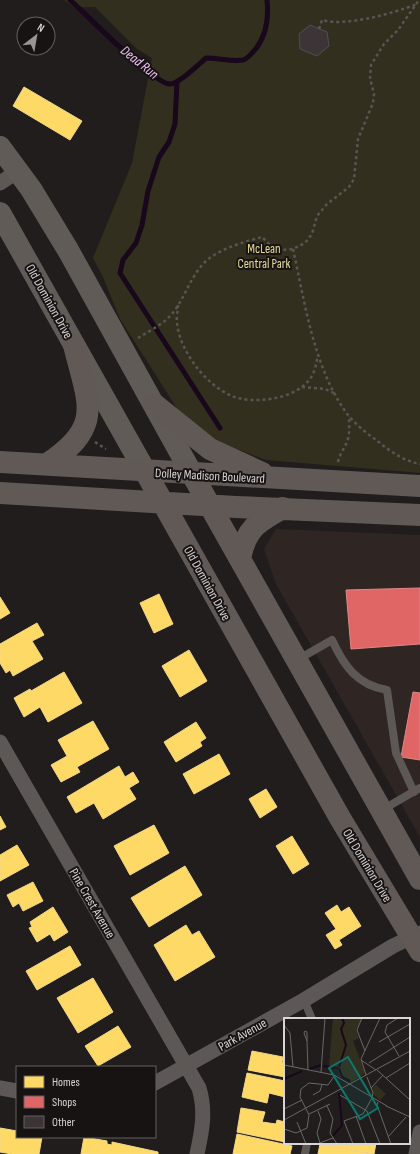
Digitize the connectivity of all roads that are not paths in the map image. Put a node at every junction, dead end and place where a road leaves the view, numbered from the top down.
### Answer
1 (0, 147) edge
2 (18, 171) junction
3 (0, 183) edge
4 (0, 213) edge
5 (74, 345) junction
6 (154, 404) junction
7 (0, 462) edge
8 (47, 464) junction
9 (145, 471) junction
10 (192, 474) junction
11 (274, 478) junction
12 (420, 486) edge
13 (0, 493) edge
14 (162, 502) junction
15 (209, 505) junction
16 (283, 508) junction
17 (420, 515) edge
18 (240, 558) junction
19 (297, 660) junction
20 (0, 742) edge
21 (417, 790) edge
22 (382, 810) junction
23 (420, 879) edge
24 (417, 941) edge
25 (304, 1000) junction
26 (312, 1018) edge
27 (187, 1065) junction
28 (156, 1082) edge
29 (0, 1088) edge
30 (16, 1091) edge
31 (420, 1132) edge
32 (307, 1144) edge
33 (197, 1154) edge
34 (305, 1154) edge
35 (416, 1154) edge

1 - 2 main road
2 - 3 street
2 - 6 main road
4 - 5 main road, Old Dominion Drive
5 - 8 main road
5 - 9 main road, Old Dominion Drive
6 - 10 main road
6 - 11 main road
7 - 8 main road, Dolley Madison Boulevard
8 - 9 main road, Dolley Madison Boulevard
9 - 10 main road, Dolley Madison Boulevard
9 - 14 main road, Old Dominion Drive
10 - 11 main road, Dolley Madison Boulevard
10 - 15 main road
11 - 12 main road, Dolley Madison Boulevard
13 - 14 main road
14 - 15 main road
14 - 24 main road, Old Dominion Drive
15 - 16 main road
15 - 18 main road
16 - 17 main road
16 - 18 main road
18 - 19 main road
19 - 21 lane
19 - 22 main road
20 - 27 street, Pine Crest Avenue
21 - 22 lane
22 - 23 main road
24 - 25 street, Park Avenue
25 - 26 lane
25 - 27 street, Park Avenue
27 - 28 street, Park Avenue
27 - 33 street, Pine Crest Avenue
29 - 30 street
31 - 35 street
32 - 34 lane

